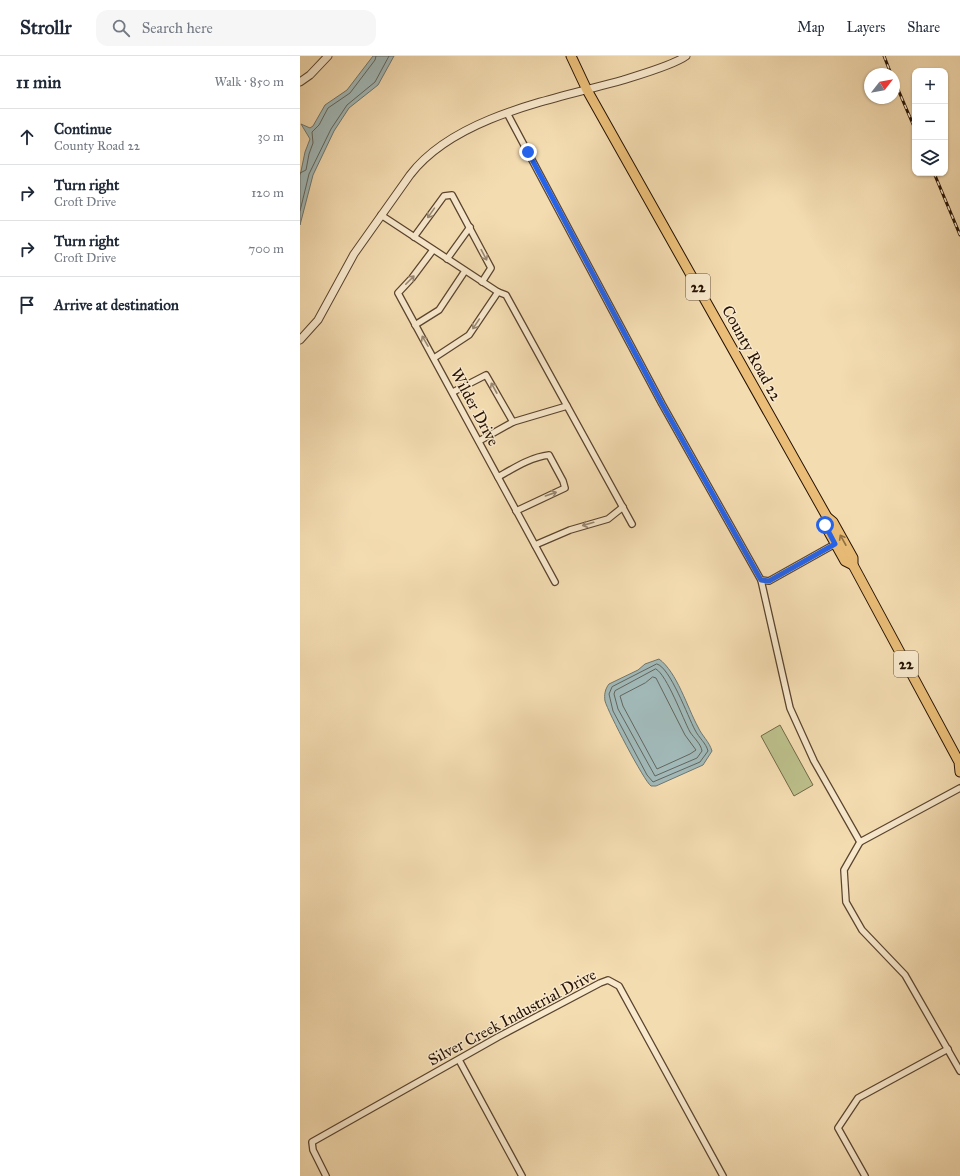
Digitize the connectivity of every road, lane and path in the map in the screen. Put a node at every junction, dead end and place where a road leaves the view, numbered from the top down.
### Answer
1 (328, 56) edge
2 (571, 56) edge
3 (686, 56) edge
4 (300, 82) edge
5 (587, 90) junction
6 (507, 113) junction
7 (381, 215) junction
8 (470, 227) junction
9 (414, 237) junction
10 (432, 250) junction
11 (447, 259) junction
12 (465, 271) junction
13 (482, 282) junction
14 (498, 292) junction
15 (415, 324) junction
16 (300, 340) edge
17 (434, 358) junction
18 (453, 392) junction
19 (567, 406) junction
20 (513, 422) junction
21 (479, 441) junction
22 (498, 477) junction
23 (623, 507) junction
24 (516, 511) junction
25 (827, 517) junction
26 (632, 524) dead end
27 (835, 544) junction
28 (535, 545) junction
29 (853, 565) junction
30 (761, 580) junction
31 (555, 582) dead end
32 (960, 766) edge
33 (960, 788) edge
34 (860, 842) junction
35 (948, 1049) junction
36 (459, 1060) junction
37 (960, 1071) edge
38 (326, 1176) edge
39 (522, 1176) edge
40 (723, 1176) edge
41 (865, 1176) edge

1 - 4 street
2 - 5 main road, County Road 22 / 22
3 - 5 street
5 - 6 street
5 - 25 main road, County Road 22 / 22
6 - 7 street
6 - 30 street
7 - 9 street
7 - 16 street
8 -> 9 street
8 - 11 street
8 -> 13 street
9 - 10 street
10 - 11 street
15 -> 10 street, Wilder Drive
11 - 12 street
12 - 13 street
12 - 15 street
13 - 14 street
14 -> 17 street
14 - 19 street
17 -> 15 street, Wilder Drive
17 - 18 street, Wilder Drive
20 -> 18 street
18 - 21 street, Wilder Drive
19 - 20 street
19 - 23 street
20 - 21 street
21 - 22 street, Wilder Drive
22 - 24 street, Wilder Drive
24 -> 22 street
23 - 26 street
23 -> 28 street
24 - 28 street, Wilder Drive
25 - 27 main road, County Road 22 / 22
29 -> 25 main road, County Road 22 / 22
27 - 29 main road, County Road 22 / 22
27 - 30 street
28 - 31 street, Wilder Drive
29 - 32 main road, County Road 22 / 22
30 - 34 street
33 - 34 street
34 - 35 street
35 - 37 street
35 - 41 street
36 - 38 street, Silver Creek Industrial Drive
36 - 39 street
36 - 40 street, Silver Creek Industrial Drive

